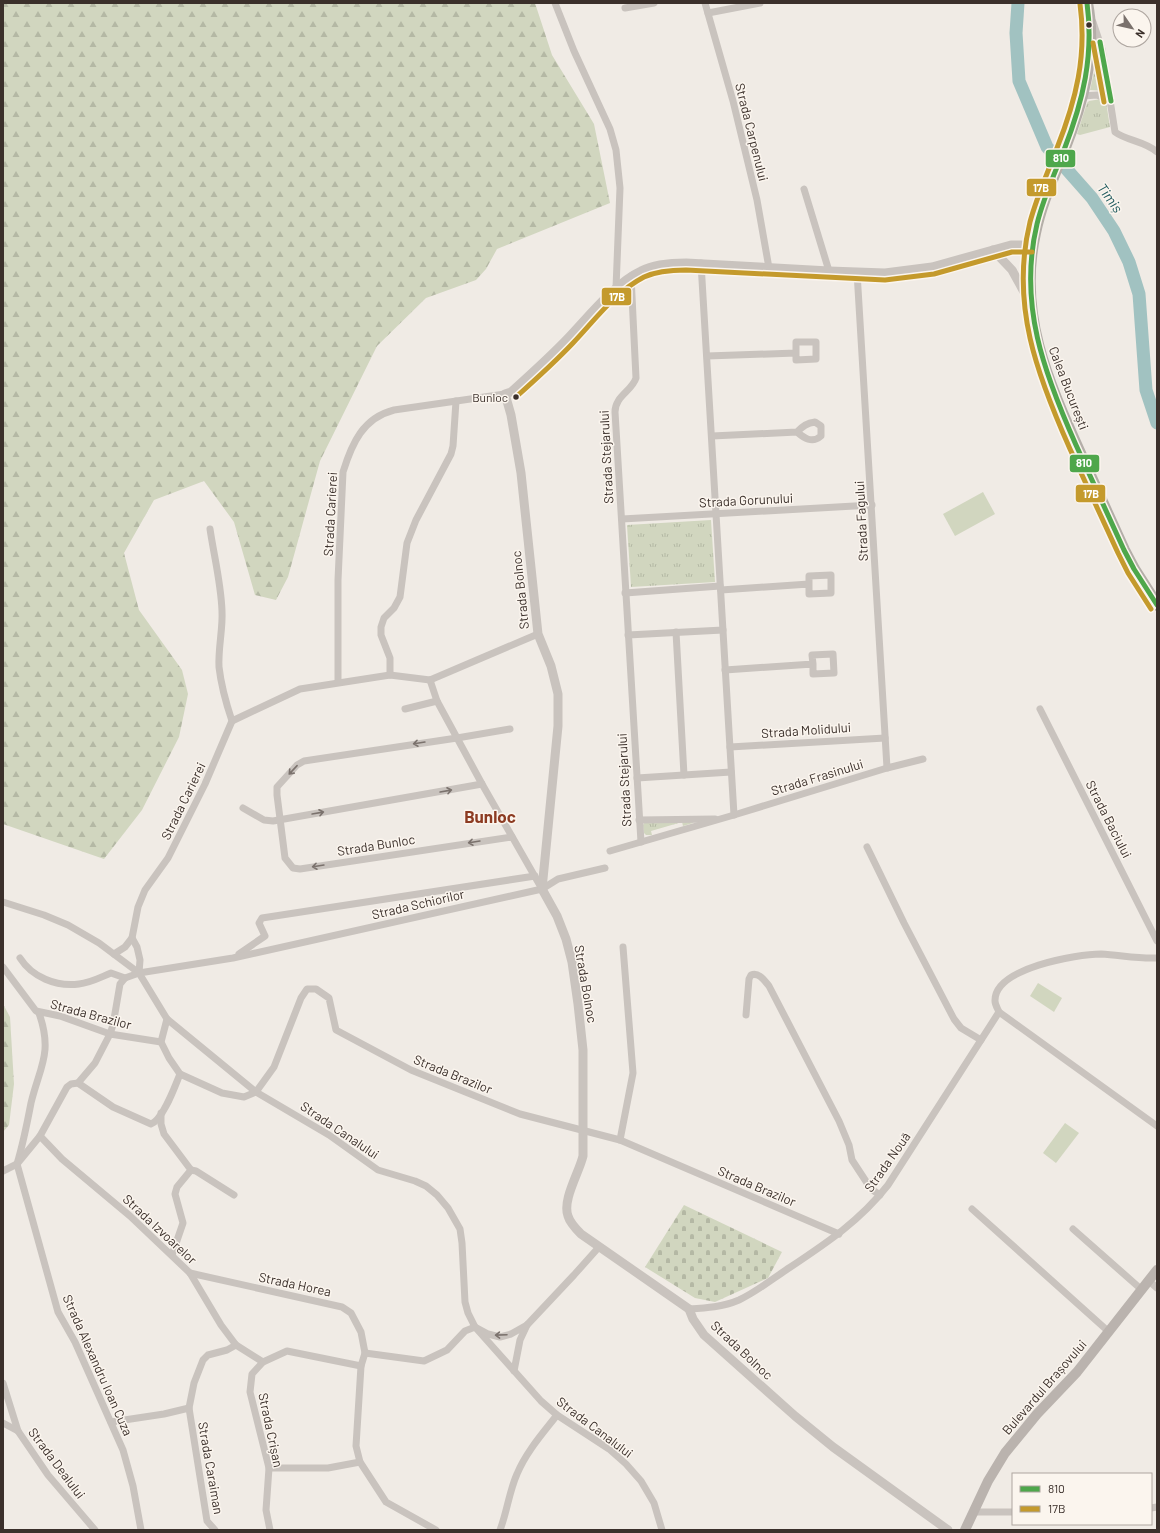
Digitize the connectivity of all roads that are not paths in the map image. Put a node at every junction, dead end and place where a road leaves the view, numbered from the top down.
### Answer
1 (555, 3) edge
2 (654, 3) edge
3 (705, 3) edge
4 (760, 3) edge
5 (625, 8) dead end
6 (1088, 8) edge
7 (708, 12) junction
8 (1083, 96) junction
9 (1111, 101) junction
10 (1157, 152) edge
11 (804, 189) dead end
12 (1032, 245) junction
13 (993, 250) junction
14 (701, 263) junction
15 (770, 268) junction
16 (829, 271) junction
17 (857, 272) junction
18 (631, 276) junction
19 (616, 288) junction
20 (1031, 305) junction
21 (796, 353) dead end
22 (707, 356) junction
23 (505, 394) junction
24 (456, 401) junction
25 (797, 432) dead end
26 (712, 436) junction
27 (872, 505) junction
28 (716, 514) junction
29 (622, 519) junction
30 (210, 529) dead end
31 (809, 584) dead end
32 (720, 588) junction
33 (625, 593) junction
34 (1157, 605) edge
35 (723, 630) junction
36 (676, 632) junction
37 (538, 634) junction
38 (628, 635) junction
39 (813, 664) dead end
40 (725, 670) junction
41 (390, 675) junction
42 (430, 680) junction
43 (338, 682) junction
44 (437, 701) junction
45 (405, 708) dead end
46 (1040, 709) dead end
47 (232, 721) junction
48 (510, 729) dead end
49 (457, 738) junction
50 (884, 738) junction
51 (730, 747) junction
52 (923, 759) dead end
53 (887, 768) junction
54 (731, 772) junction
55 (684, 775) junction
56 (637, 778) junction
57 (482, 784) junction
58 (243, 808) dead end
59 (734, 815) junction
60 (280, 820) junction
61 (639, 820) junction
62 (719, 820) junction
63 (512, 836) junction
64 (641, 842) junction
65 (867, 847) dead end
66 (610, 851) dead end
67 (604, 868) dead end
68 (535, 876) junction
69 (542, 889) junction
70 (3, 902) edge
71 (132, 938) junction
72 (1157, 941) edge
73 (623, 947) dead end
74 (114, 954) junction
75 (20, 958) dead end
76 (234, 958) junction
77 (1157, 958) edge
78 (3, 968) edge
79 (139, 973) junction
80 (125, 978) junction
81 (999, 1012) junction
82 (39, 1013) junction
83 (746, 1015) dead end
84 (167, 1019) junction
85 (110, 1034) junction
86 (981, 1040) junction
87 (161, 1042) junction
88 (180, 1074) junction
89 (78, 1083) junction
90 (256, 1092) junction
91 (161, 1113) junction
92 (1157, 1126) edge
93 (584, 1130) junction
94 (40, 1136) junction
95 (620, 1140) junction
96 (17, 1164) junction
97 (191, 1170) junction
98 (3, 1171) edge
99 (234, 1195) dead end
100 (880, 1195) junction
101 (972, 1209) dead end
102 (1073, 1229) dead end
103 (839, 1234) junction
104 (599, 1247) junction
105 (172, 1255) junction
106 (1157, 1270) edge
107 (190, 1273) junction
108 (1149, 1281) junction
109 (1157, 1288) edge
110 (1142, 1290) junction
111 (689, 1309) junction
112 (527, 1325) junction
113 (475, 1327) junction
114 (1109, 1332) junction
115 (236, 1344) junction
116 (365, 1353) junction
117 (263, 1362) junction
118 (361, 1366) junction
119 (514, 1371) junction
120 (3, 1383) edge
121 (189, 1408) junction
122 (557, 1415) junction
123 (111, 1422) junction
124 (3, 1423) edge
125 (18, 1431) junction
126 (360, 1462) junction
127 (269, 1468) junction
128 (974, 1512) junction
129 (1012, 1512) edge
130 (94, 1530) edge
131 (141, 1530) edge
132 (215, 1530) edge
133 (270, 1530) edge
134 (436, 1530) edge
135 (500, 1530) edge
136 (662, 1530) edge
137 (948, 1530) edge
138 (965, 1530) edge

1 - 19 street
2 - 5 street
3 - 7 street, Strada Carpenului
4 - 7 street
6 - 8 highway, Calea București
6 - 9 street
7 - 15 street, Strada Carpenului
8 - 9 street
8 - 12 highway, Calea București
9 - 10 street
11 - 16 street
12 - 13 street
12 - 20 highway, Calea București
13 - 17 street
13 - 20 street
14 - 15 street
14 - 18 street
14 - 22 street
15 - 16 street
16 - 17 street
17 - 27 street, Strada Fagului
18 - 19 street
18 - 29 street, Strada Stejarului
19 - 23 street
20 - 34 highway, Calea București
21 - 22 street
22 - 26 street
23 - 24 street, Strada Carierei
23 - 37 street, Strada Bolnoc
24 - 41 street
24 - 43 street, Strada Carierei
25 - 26 street
26 - 28 street
27 - 28 street, Strada Gorunului
27 - 50 street, Strada Fagului
28 - 29 street, Strada Gorunului
28 - 32 street
29 - 33 street, Strada Stejarului
30 - 47 street
31 - 32 street
32 - 33 street
32 - 35 street
33 - 38 street, Strada Stejarului
35 - 36 street
35 - 40 street
36 - 38 street
36 - 55 street
37 - 42 street
37 - 69 street, Strada Bolnoc
38 - 56 street, Strada Stejarului
39 - 40 street
40 - 51 street
41 - 42 street
41 - 43 street
42 - 44 street
43 - 47 street
44 - 45 street
44 - 49 street
46 - 72 street, Strada Baciului
47 - 71 street, Strada Carierei
48 - 49 street
49 - 57 street
49 -> 60 street, Strada Bunloc
50 - 51 street, Strada Molidului
50 - 53 street, Strada Fagului
51 - 54 street
52 - 53 street, Strada Frasinului
53 - 59 street, Strada Frasinului
54 - 55 street
54 - 59 street
55 - 56 street
56 - 61 street, Strada Stejarului
60 -> 57 street
57 - 63 street
58 - 60 street
59 - 62 street, Strada Frasinului
63 -> 60 street, Strada Bunloc
61 - 62 street, Strada Frasinului
61 - 64 street, Strada Stejarului
62 - 64 street, Strada Frasinului
63 - 68 street
64 - 66 street, Strada Frasinului
65 - 86 street
67 - 69 street, Strada Schiorilor
68 - 69 street
68 - 76 street, Strada Schiorilor
69 - 76 street, Strada Schiorilor
69 - 93 street, Strada Bolnoc
70 - 74 street
71 - 74 street
71 - 79 street
73 - 95 street
74 - 79 street
75 - 80 street
76 - 79 street, Strada Schiorilor
77 - 81 street
78 - 82 street, Strada Brazilor
79 - 80 street
79 - 84 street, Strada Canalului
80 - 85 street
81 - 86 street, Strada Nouă
81 - 92 street
82 - 85 street, Strada Brazilor
82 - 96 street, Strada Brazilor
83 - 100 street
84 - 87 street
84 - 90 street, Strada Canalului
85 - 87 street, Strada Brazilor
85 - 89 street
86 - 100 street, Strada Nouă
87 - 88 street
88 - 90 street
88 - 91 street
89 - 91 street
89 - 94 street
90 - 93 street, Strada Brazilor
90 - 113 street, Strada Canalului
91 - 97 street
93 - 95 street, Strada Brazilor
93 - 104 street, Strada Bolnoc
94 - 96 street
94 - 105 street, Strada Izvoarelor
95 - 103 street, Strada Brazilor
96 - 98 street
96 - 123 street, Strada Alexandru Ioan Cuza
97 - 99 street
97 - 105 street
100 - 103 street, Strada Nouă
101 - 114 street
102 - 110 street
103 - 111 street, Strada Nouă
104 - 111 street, Strada Bolnoc
104 - 112 street
105 - 107 street, Strada Izvoarelor
106 - 108 main road, Bulevardul Brașovului
107 - 115 street, Strada Izvoarelor
107 - 116 street, Strada Horea
108 - 109 street
108 - 110 main road, Bulevardul Brașovului
110 - 114 main road, Bulevardul Brașovului
111 - 137 street, Strada Bolnoc
112 -> 113 street
112 - 119 street
113 - 116 street
113 - 119 street, Strada Canalului
114 - 128 main road, Bulevardul Brașovului
115 - 117 street, Strada Izvoarelor
115 - 121 street
116 - 118 street
117 - 118 street
117 - 127 street, Strada Crișan
118 - 126 street
119 - 122 street, Strada Canalului
120 - 125 street, Strada Dealului
121 - 123 street
121 - 132 street, Strada Caraiman
122 - 135 street
122 - 136 street, Strada Canalului
123 - 131 street, Strada Alexandru Ioan Cuza
124 - 125 street
125 - 130 street, Strada Dealului
126 - 127 street
126 - 134 street
127 - 133 street, Strada Crișan
128 - 129 street
128 - 138 main road, Bulevardul Brașovului

